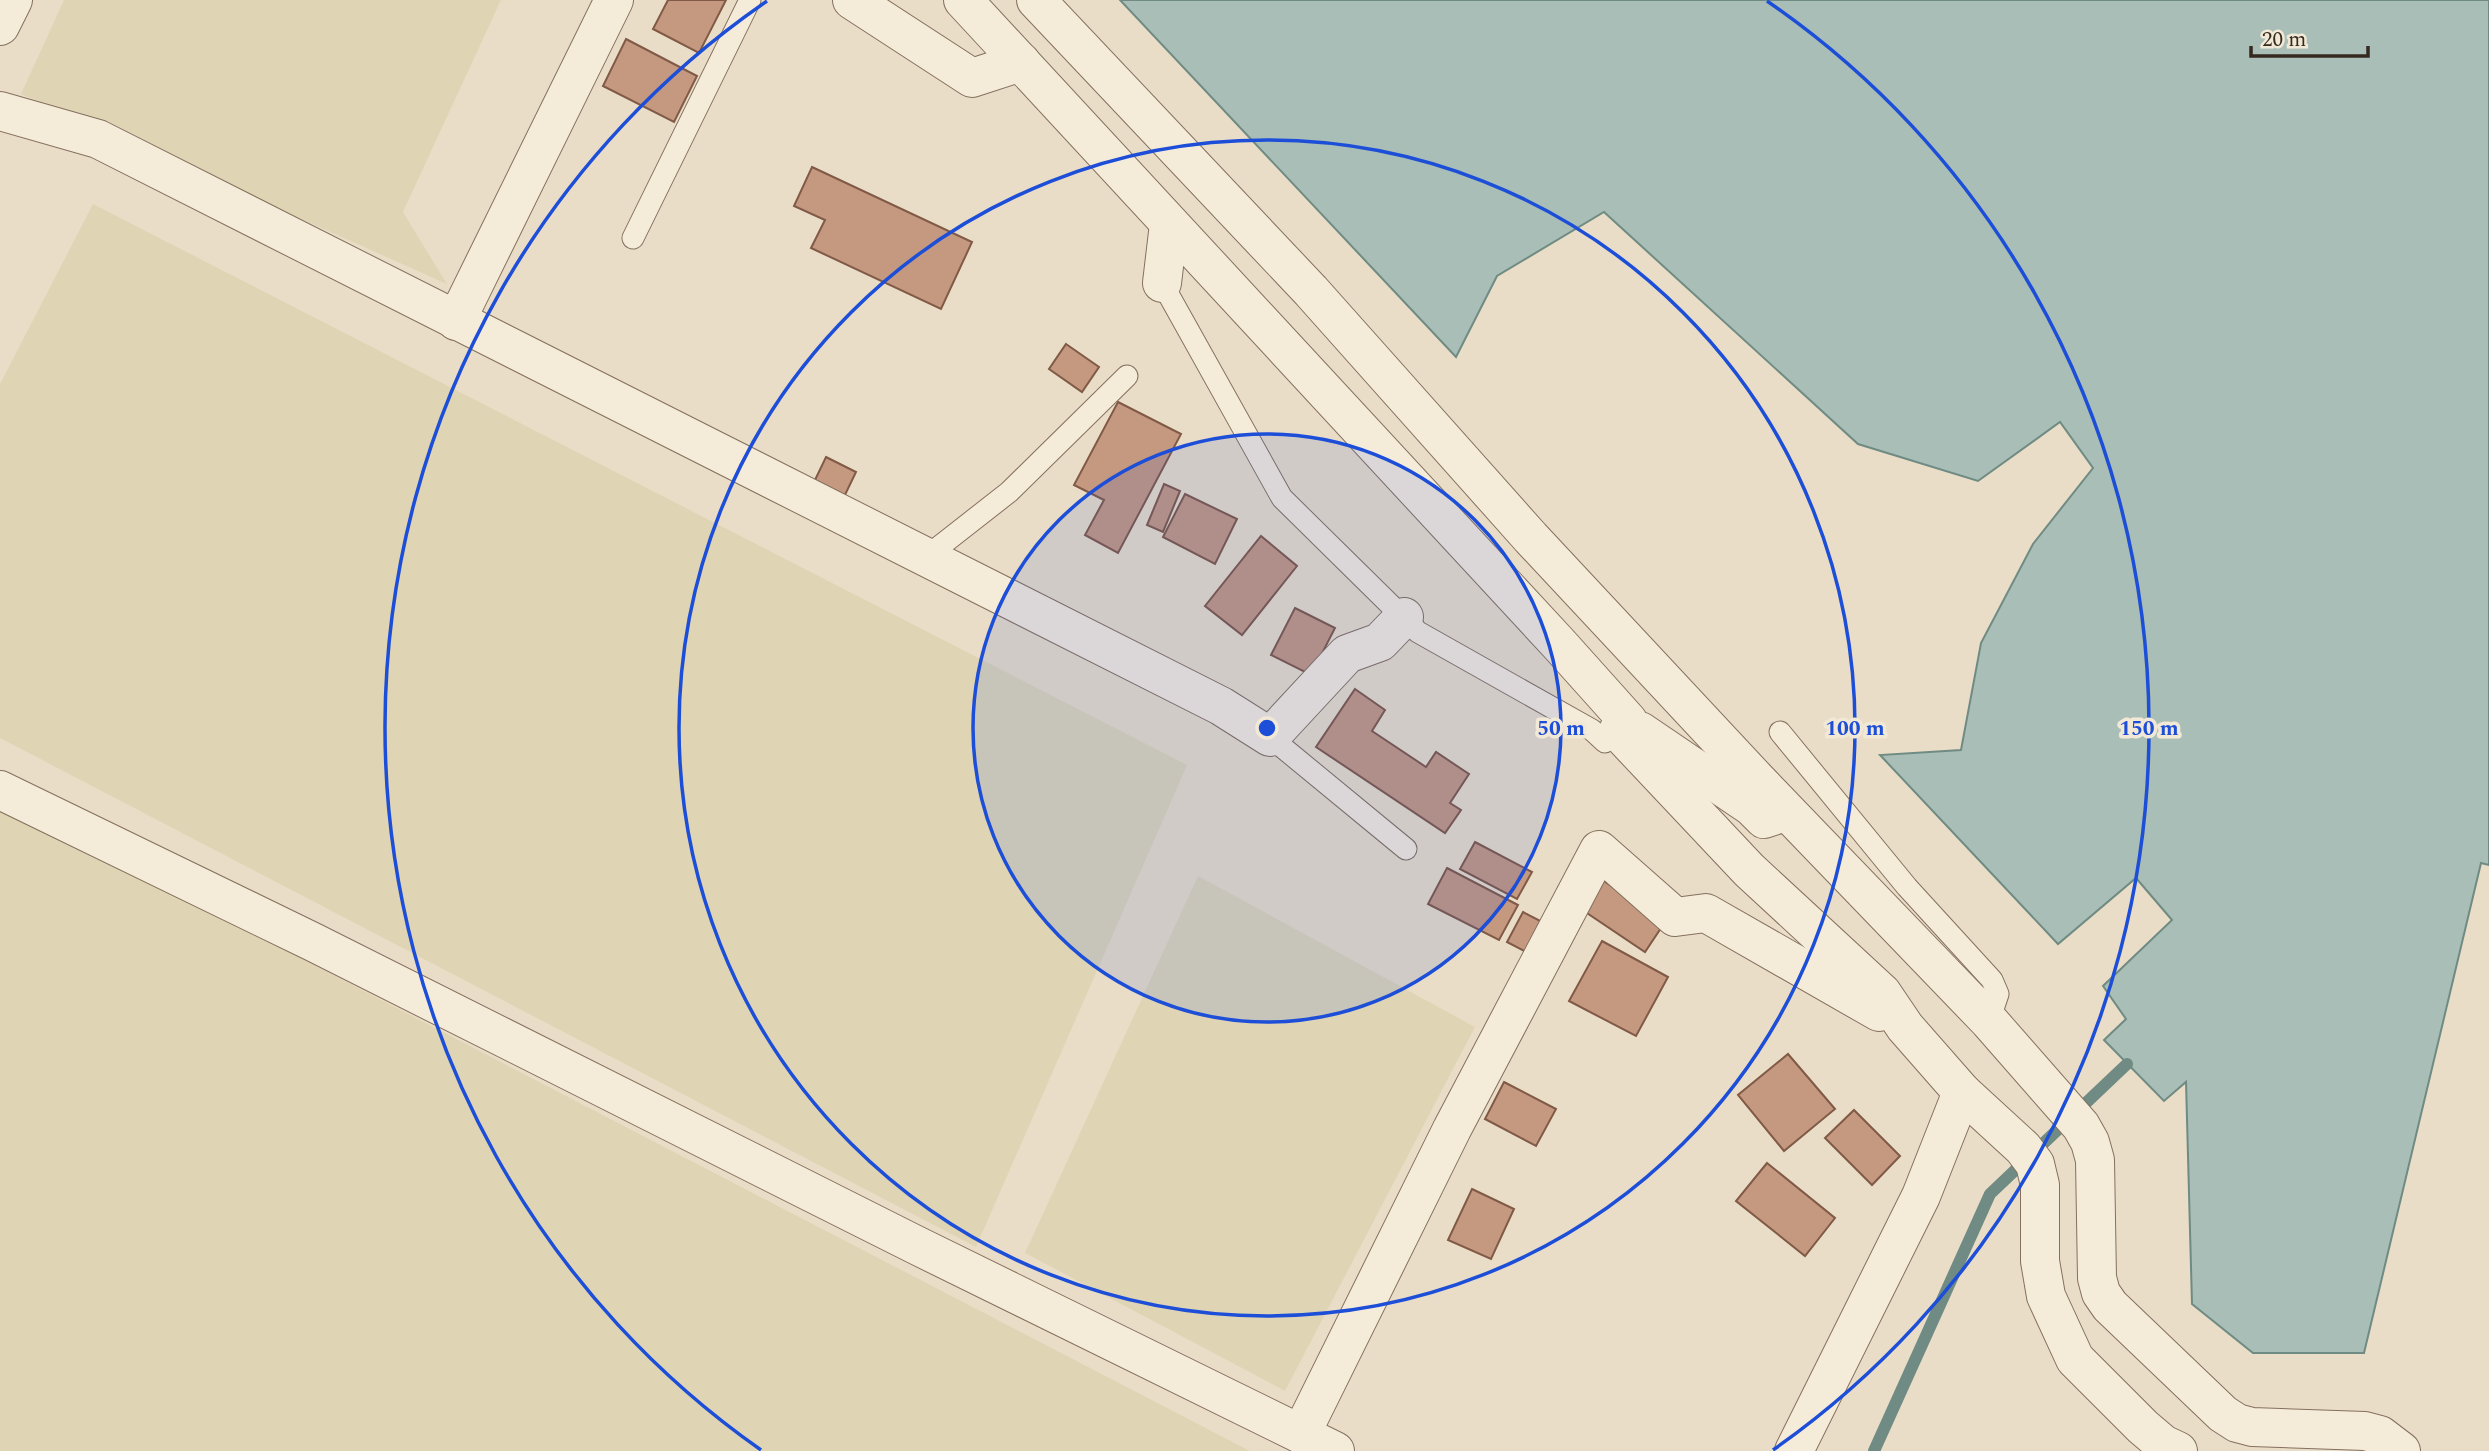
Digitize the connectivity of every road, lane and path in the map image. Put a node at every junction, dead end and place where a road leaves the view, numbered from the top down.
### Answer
1 (13, 0) edge
2 (614, 0) edge
3 (750, 0) edge
4 (852, 0) edge
5 (963, 0) edge
6 (1036, 0) edge
7 (0, 26) edge
8 (1021, 62) junction
9 (0, 111) edge
10 (1169, 224) junction
11 (633, 238) dead end
12 (1161, 283) joint
13 (456, 320) junction
14 (1128, 376) dead end
15 (926, 557) junction
16 (1404, 617) junction
17 (1623, 726) junction
18 (1780, 732) dead end
19 (1270, 737) junction
20 (0, 790) edge
21 (1787, 812) junction
22 (1406, 849) dead end
23 (1989, 1021) junction
24 (1905, 1027) junction
25 (1962, 1092) junction
26 (1301, 1434) junction
27 (2167, 1448) edge
28 (1335, 1451) edge
29 (1794, 1451) edge
30 (2401, 1451) edge

1 - 7 street
2 - 13 street
3 - 11 lane
4 - 8 street
5 - 8 street
6 - 21 street
8 - 10 street
9 - 13 street
10 - 12 street
10 - 17 street
12 - 16 lane
13 - 15 street
14 - 15 lane
15 - 19 street
16 - 17 lane
16 - 19 street
17 - 21 street
17 - 24 street
18 - 23 lane
19 - 22 lane
20 - 26 street
21 - 23 street
23 - 30 street
24 - 25 street
24 - 26 street
25 - 27 street
25 - 29 street
26 - 28 street

